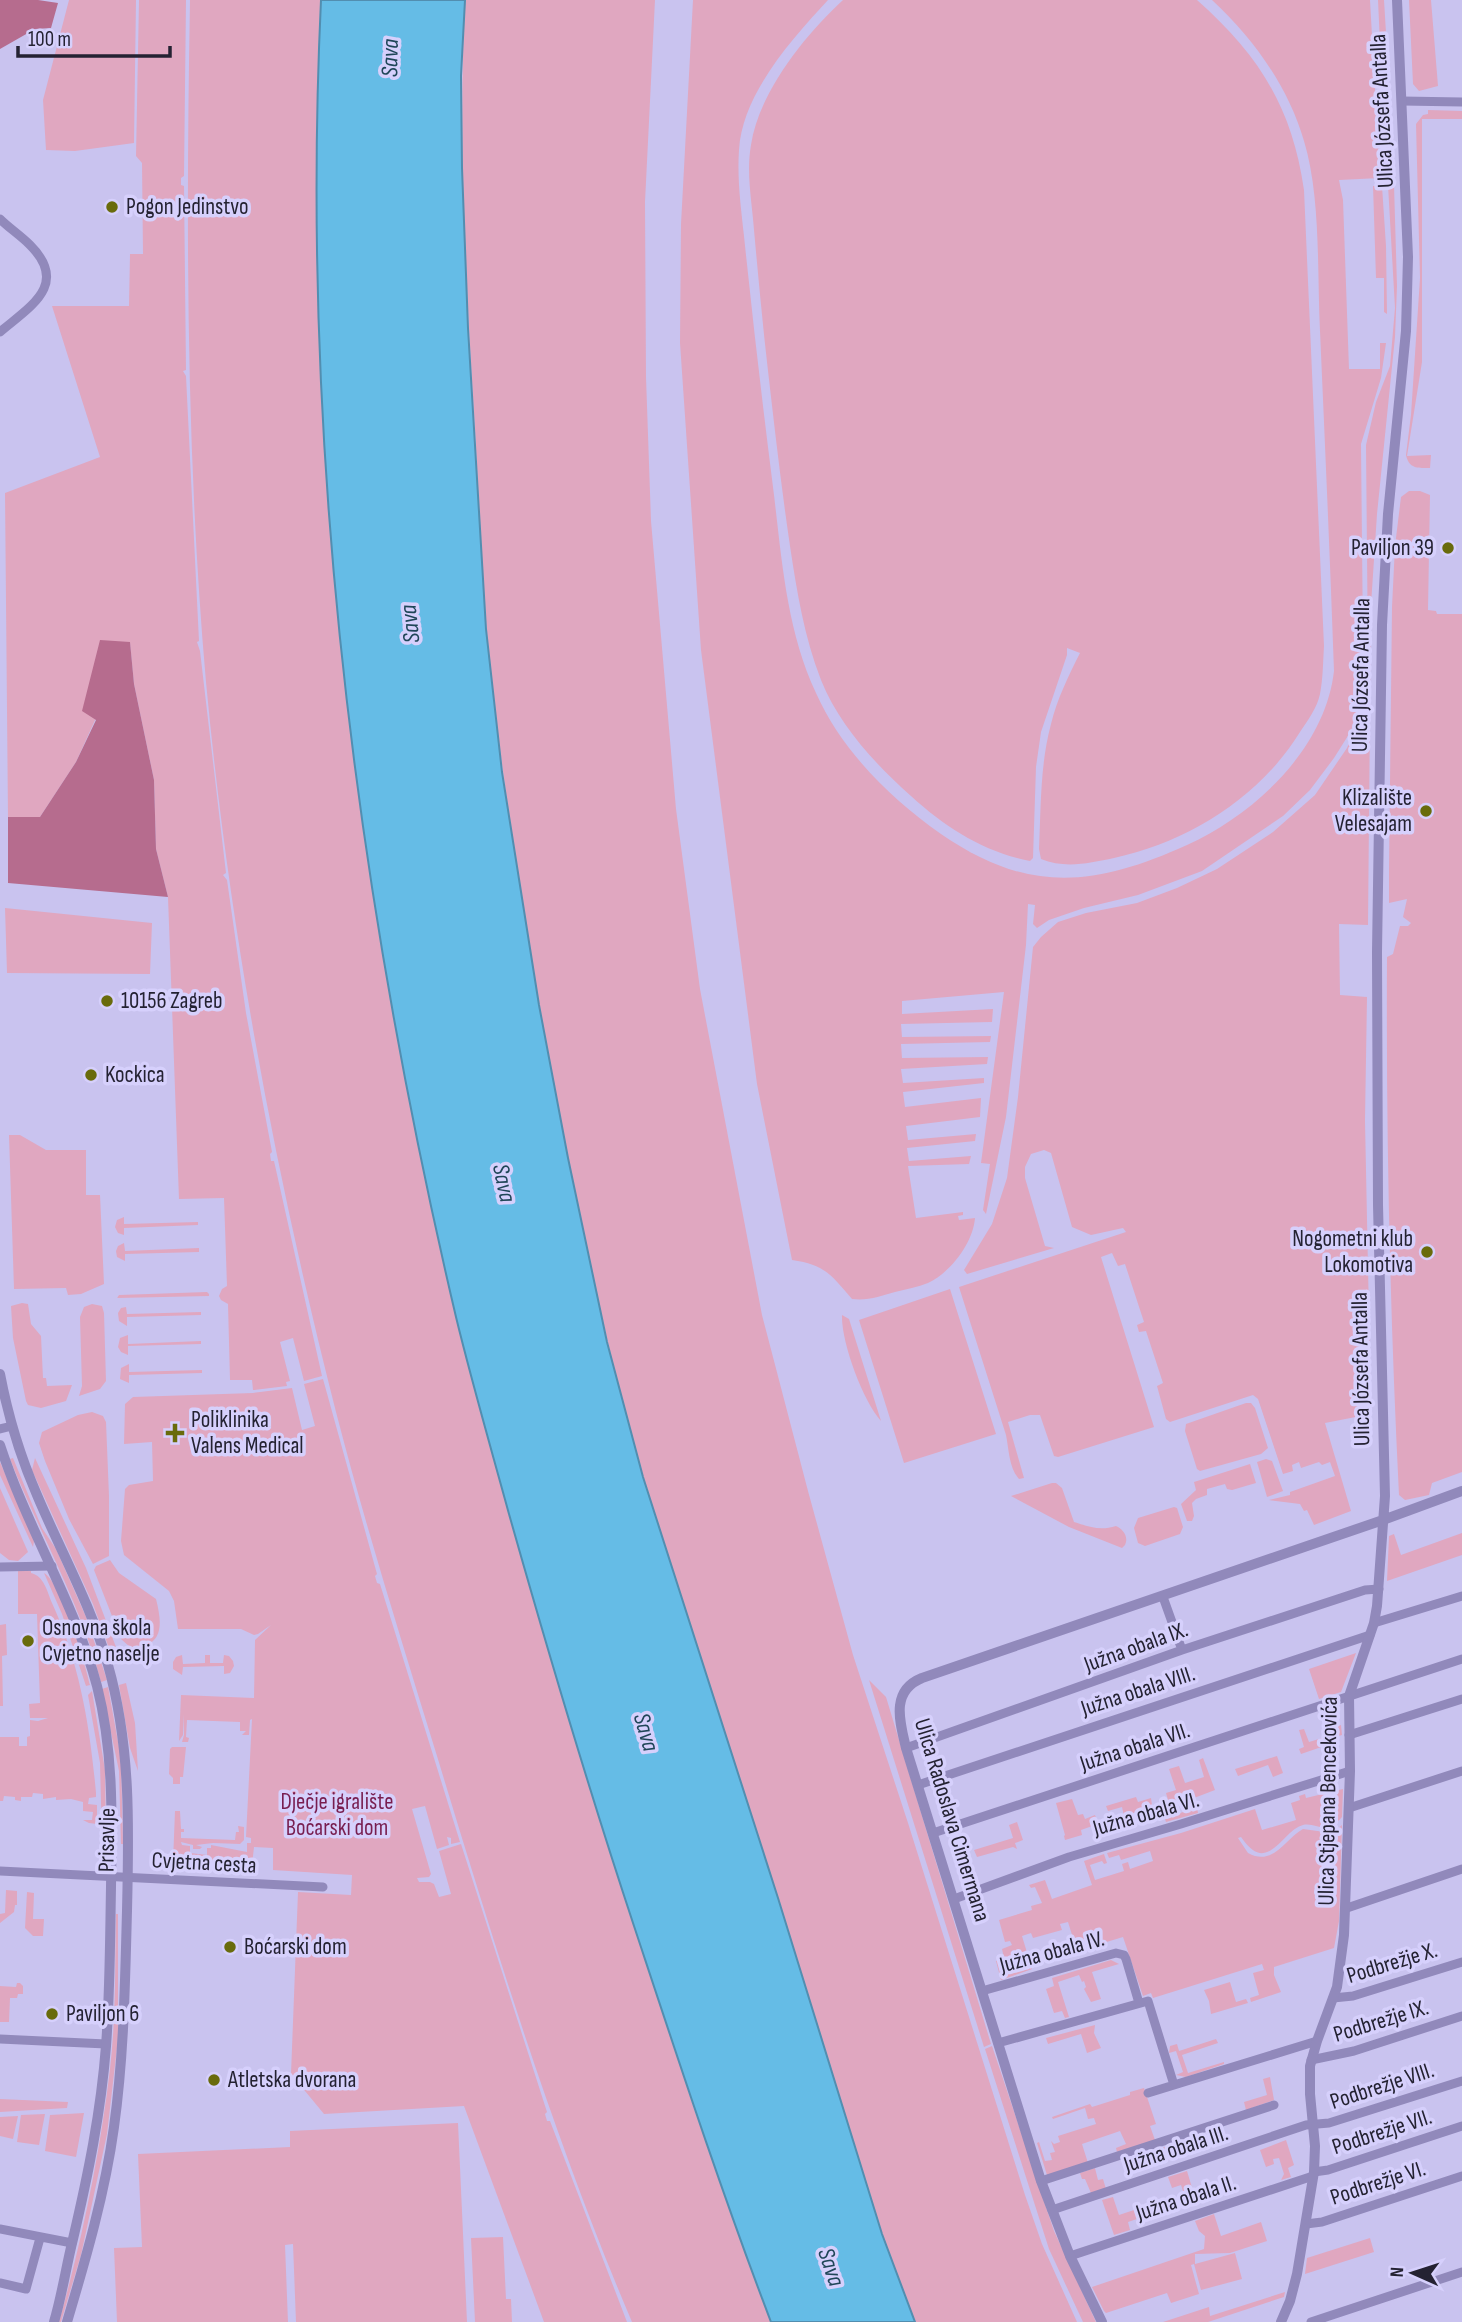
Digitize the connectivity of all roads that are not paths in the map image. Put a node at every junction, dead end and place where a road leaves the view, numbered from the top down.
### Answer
1 (1397, 0) edge
2 (1402, 101) junction
3 (1462, 102) edge
4 (0, 219) edge
5 (0, 332) edge
6 (0, 1374) edge
7 (12, 1426) junction
8 (0, 1429) edge
9 (0, 1445) edge
10 (1462, 1491) edge
11 (1383, 1521) junction
12 (52, 1566) junction
13 (0, 1567) edge
14 (1379, 1589) junction
15 (1163, 1597) junction
16 (1462, 1597) edge
17 (1374, 1623) junction
18 (1370, 1635) junction
19 (1182, 1650) junction
20 (1462, 1659) edge
21 (1349, 1696) junction
22 (1462, 1699) edge
23 (1349, 1735) junction
24 (906, 1748) junction
25 (1350, 1771) junction
26 (1462, 1772) edge
27 (918, 1785) junction
28 (1349, 1808) junction
29 (933, 1833) junction
30 (1462, 1870) edge
31 (0, 1871) edge
32 (111, 1877) junction
33 (128, 1878) junction
34 (323, 1887) dead end
35 (954, 1899) junction
36 (1347, 1908) junction
37 (1462, 1962) edge
38 (982, 1991) junction
39 (1333, 1998) junction
40 (1144, 2002) junction
41 (1462, 2016) edge
42 (0, 2039) edge
43 (1317, 2040) junction
44 (998, 2043) junction
45 (106, 2044) junction
46 (1311, 2060) junction
47 (1462, 2081) edge
48 (1174, 2085) junction
49 (1148, 2093) dead end
50 (1274, 2105) dead end
51 (1312, 2125) junction
52 (1462, 2126) edge
53 (1313, 2174) junction
54 (1462, 2176) edge
55 (1041, 2181) junction
56 (1052, 2210) junction
57 (1306, 2224) junction
58 (0, 2229) edge
59 (40, 2238) junction
60 (72, 2243) junction
61 (1070, 2256) junction
62 (1462, 2273) edge
63 (0, 2283) edge
64 (54, 2322) edge
65 (67, 2322) edge
66 (1102, 2322) edge
67 (1281, 2322) edge
68 (1311, 2322) edge

1 - 2 street, Ulica Józsefa Antalla
2 - 3 street
2 - 11 street, Ulica Józsefa Antalla
4 - 5 street
6 - 7 street, Prisavlje
7 - 8 street
7 - 33 street, Prisavlje
9 - 12 street, Prisavlje
10 - 11 street, Ulica Radoslava Cimermana
11 - 14 street, Ulica Stjepana Bencekovića
11 - 15 street, Ulica Radoslava Cimermana
12 - 13 street
12 - 32 street, Prisavlje
14 - 17 street, Ulica Stjepana Bencekovića
14 - 19 street, Južna obala IX.
15 - 19 street
15 - 24 street, Ulica Radoslava Cimermana
16 - 17 street
17 - 18 street, Ulica Stjepana Bencekovića
18 - 21 street, Ulica Stjepana Bencekovića
18 - 27 street, Južna obala VIII.
19 - 24 street, Južna obala IX.
20 - 21 street, Južna obala VII.
21 - 23 street, Ulica Stjepana Bencekovića
21 - 29 street, Južna obala VII.
22 - 23 street
23 - 25 street, Ulica Stjepana Bencekovića
24 - 27 street, Ulica Radoslava Cimermana
25 - 28 street, Ulica Stjepana Bencekovića
25 - 35 street, Južna obala VI.
26 - 28 street
27 - 29 street, Ulica Radoslava Cimermana
28 - 36 street, Ulica Stjepana Bencekovića
29 - 35 street, Ulica Radoslava Cimermana
30 - 36 street
31 - 32 street, Cvjetna cesta
32 - 33 street, Cvjetna cesta
32 - 45 street, Prisavlje
33 - 34 street, Cvjetna cesta
33 - 65 street, Prisavlje
35 - 38 street, Ulica Radoslava Cimermana
36 - 39 street, Ulica Stjepana Bencekovića
37 - 39 street, Podbrežje X.
38 - 40 street, Južna obala IV.
38 - 44 street, Ulica Radoslava Cimermana
39 - 43 street, Ulica Stjepana Bencekovića
40 - 44 street
40 - 48 street
41 - 46 street, Podbrežje IX.
42 - 45 street
43 - 46 street, Ulica Stjepana Bencekovića
43 - 48 street
44 - 55 street, Ulica Radoslava Cimermana
45 - 60 street, Prisavlje
46 - 51 street, Ulica Stjepana Bencekovića
47 - 51 street, Podbrežje VIII.
48 - 49 street
50 - 55 street, Južna obala III.
51 - 53 street, Ulica Stjepana Bencekovića
51 - 56 street, Južna obala III.
52 - 53 street, Podbrežje VII.
53 - 57 street, Ulica Stjepana Bencekovića
53 - 61 street, Južna obala II.
54 - 57 street, Podbrežje VI.
55 - 56 street, Ulica Radoslava Cimermana
56 - 61 street, Ulica Radoslava Cimermana
57 - 67 street, Ulica Stjepana Bencekovića
58 - 59 street
59 - 60 street
59 - 63 street
60 - 64 street, Prisavlje
61 - 66 street, Ulica Radoslava Cimermana
62 - 68 street

